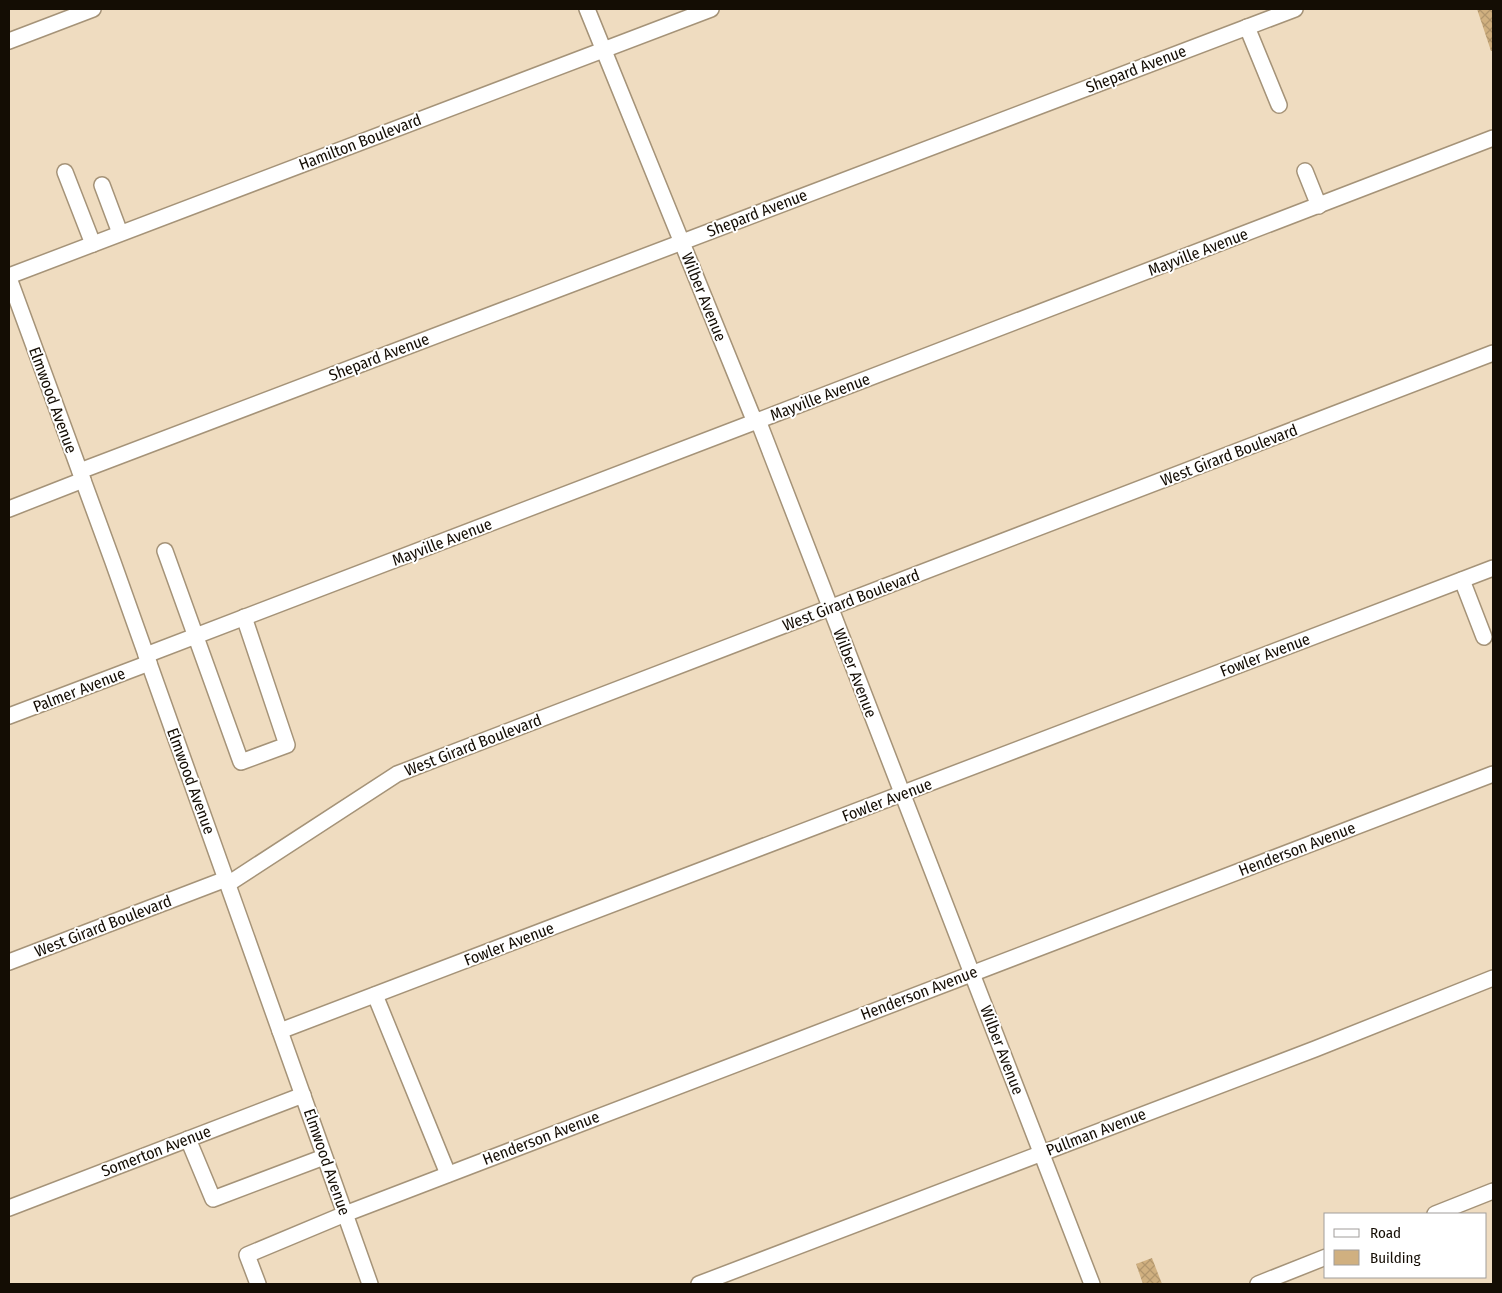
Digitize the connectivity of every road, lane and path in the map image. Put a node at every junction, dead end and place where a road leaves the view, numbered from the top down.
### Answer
1 (93, 9) edge
2 (587, 9) edge
3 (711, 9) edge
4 (1295, 9) edge
5 (1247, 27) junction
6 (9, 41) edge
7 (604, 50) junction
8 (1279, 105) dead end
9 (1493, 138) edge
10 (66, 172) dead end
11 (1305, 172) dead end
12 (102, 186) dead end
13 (1319, 206) junction
14 (120, 233) junction
15 (681, 242) junction
16 (93, 244) junction
17 (9, 277) edge
18 (15, 315) edge
19 (1493, 353) edge
20 (757, 421) junction
21 (81, 476) junction
22 (9, 509) edge
23 (165, 551) dead end
24 (1493, 568) edge
25 (1462, 580) junction
26 (830, 608) junction
27 (244, 617) junction
28 (195, 636) junction
29 (1484, 637) dead end
30 (148, 659) junction
31 (9, 716) edge
32 (1493, 774) edge
33 (902, 795) junction
34 (227, 882) junction
35 (9, 962) edge
36 (972, 973) junction
37 (1493, 978) edge
38 (375, 995) junction
39 (280, 1031) junction
40 (303, 1095) junction
41 (188, 1139) junction
42 (1042, 1154) junction
43 (324, 1157) junction
44 (448, 1174) junction
45 (1493, 1191) edge
46 (9, 1208) edge
47 (1438, 1213) edge
48 (345, 1214) junction
49 (1324, 1259) edge
50 (258, 1284) edge
51 (370, 1284) edge
52 (699, 1284) edge
53 (1092, 1284) edge
54 (1258, 1284) edge

1 - 6 street
2 - 7 street, Wilber Avenue
3 - 7 street, Hamilton Boulevard
4 - 5 street, Shepard Avenue
5 - 8 street
5 - 15 street, Shepard Avenue
7 - 14 street, Hamilton Boulevard
7 - 15 street, Wilber Avenue
9 - 13 street, Mayville Avenue
10 - 16 street
11 - 13 street
12 - 14 street
13 - 20 street, Mayville Avenue
14 - 16 street, Hamilton Boulevard
15 - 20 street, Wilber Avenue
15 - 21 street, Shepard Avenue
16 - 17 street, Hamilton Boulevard
17 - 18 street, Elmwood Avenue
18 - 21 street, Elmwood Avenue
19 - 26 street, West Girard Boulevard
20 - 26 street, Wilber Avenue
20 - 27 street, Mayville Avenue
21 - 22 street, Shepard Avenue
21 - 30 street, Elmwood Avenue
23 - 28 street
24 - 25 street, Fowler Avenue
25 - 29 street
25 - 33 street, Fowler Avenue
26 - 33 street, Wilber Avenue
26 - 34 street, West Girard Boulevard
27 - 28 street, Mayville Avenue
27 - 28 street
28 - 30 street, Mayville Avenue
30 - 31 street, Palmer Avenue
30 - 34 street, Elmwood Avenue
32 - 36 street, Henderson Avenue
33 - 36 street, Wilber Avenue
33 - 38 street, Fowler Avenue
34 - 35 street, West Girard Boulevard
34 - 39 street, Elmwood Avenue
36 - 42 street, Wilber Avenue
36 - 44 street, Henderson Avenue
37 - 42 street, Pullman Avenue
38 - 39 street, Fowler Avenue
38 - 44 street
39 - 40 street, Elmwood Avenue
40 - 41 street, Somerton Avenue
40 - 43 street, Elmwood Avenue
41 - 43 street
41 - 46 street, Somerton Avenue
42 - 52 street, Pullman Avenue
42 - 53 street, Wilber Avenue
43 - 48 street, Elmwood Avenue
44 - 48 street, Henderson Avenue
45 - 47 street
48 - 50 street, Henderson Avenue
48 - 51 street, Elmwood Avenue
49 - 54 street

